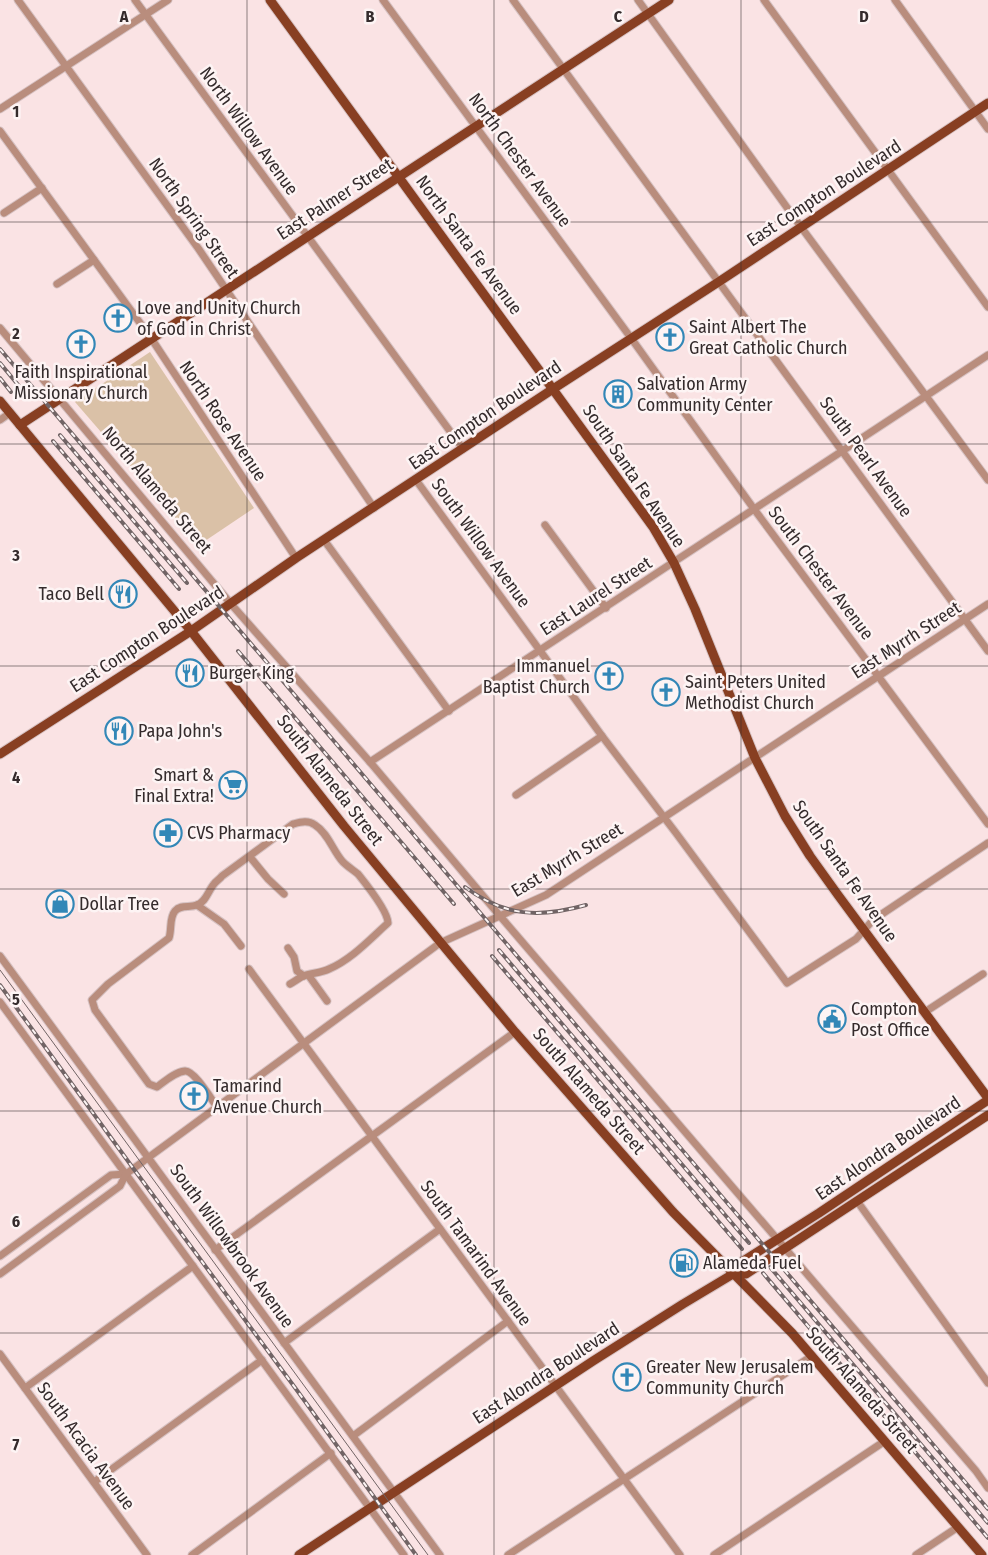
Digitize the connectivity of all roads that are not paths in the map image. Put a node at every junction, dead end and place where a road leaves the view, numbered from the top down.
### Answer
1 (18, 0) edge
2 (135, 0) edge
3 (168, 0) edge
4 (270, 0) edge
5 (384, 0) edge
6 (514, 0) edge
7 (638, 0) edge
8 (669, 0) edge
9 (764, 0) edge
10 (895, 0) edge
11 (648, 14) junction
12 (146, 15) junction
13 (66, 67) junction
14 (565, 70) junction
15 (988, 104) edge
16 (0, 109) edge
17 (975, 112) junction
18 (477, 127) junction
19 (988, 129) edge
20 (0, 131) edge
21 (888, 170) junction
22 (399, 177) junction
23 (42, 188) junction
24 (4, 214) dead end
25 (801, 227) junction
26 (308, 238) junction
27 (94, 260) junction
28 (720, 282) junction
29 (57, 284) dead end
30 (226, 290) junction
31 (988, 307) edge
32 (0, 328) edge
33 (151, 338) junction
34 (632, 338) junction
35 (988, 355) edge
36 (554, 388) junction
37 (926, 396) junction
38 (60, 399) junction
39 (0, 402) edge
40 (10, 413) junction
41 (0, 420) edge
42 (20, 425) junction
43 (462, 449) junction
44 (843, 451) junction
45 (416, 480) junction
46 (988, 480) edge
47 (374, 508) junction
48 (754, 509) junction
49 (545, 525) dead end
50 (324, 540) junction
51 (296, 558) junction
52 (674, 563) junction
53 (232, 604) junction
54 (988, 604) edge
55 (606, 608) junction
56 (965, 619) junction
57 (191, 631) junction
58 (540, 650) junction
59 (988, 650) edge
60 (879, 675) junction
61 (449, 711) junction
62 (602, 736) junction
63 (0, 754) edge
64 (755, 758) junction
65 (370, 762) junction
66 (516, 794) dead end
67 (665, 818) junction
68 (988, 824) edge
69 (988, 844) edge
70 (250, 857) junction
71 (284, 894) dead end
72 (197, 905) junction
73 (500, 916) junction
74 (864, 930) junction
75 (440, 942) junction
76 (241, 946) dead end
77 (288, 948) dead end
78 (0, 956) edge
79 (249, 969) dead end
80 (983, 974) dead end
81 (307, 976) junction
82 (290, 984) dead end
83 (327, 1001) dead end
84 (0, 1002) edge
85 (925, 1012) junction
86 (515, 1032) junction
87 (303, 1043) junction
88 (988, 1099) edge
89 (216, 1107) junction
90 (988, 1115) edge
91 (372, 1136) junction
92 (149, 1157) junction
93 (126, 1174) junction
94 (857, 1201) junction
95 (440, 1229) junction
96 (777, 1240) junction
97 (784, 1248) junction
98 (216, 1250) junction
99 (0, 1256) edge
100 (193, 1266) junction
101 (0, 1274) edge
102 (733, 1274) junction
103 (508, 1321) junction
104 (284, 1343) junction
105 (0, 1354) edge
106 (812, 1356) junction
107 (262, 1360) junction
108 (988, 1383) edge
109 (555, 1386) junction
110 (25, 1388) junction
111 (353, 1436) junction
112 (884, 1441) junction
113 (331, 1453) junction
114 (624, 1479) junction
115 (94, 1482) junction
116 (988, 1488) edge
117 (394, 1492) junction
118 (370, 1509) junction
119 (958, 1527) junction
120 (147, 1555) edge
121 (192, 1555) edge
122 (299, 1555) edge
123 (404, 1555) edge
124 (440, 1555) edge
125 (508, 1555) edge
126 (680, 1555) edge
127 (714, 1555) edge
128 (916, 1555) edge
129 (982, 1555) edge

1 - 13 street, North Spring Street
2 - 12 street, North Willow Avenue
3 - 12 street
4 - 22 main road, North Santa Fe Avenue
5 - 18 street, North Chester Avenue
6 - 14 street, South Pearl Avenue
7 - 11 street
8 - 11 main road, East Palmer Street
9 - 21 street
10 - 17 street
11 - 14 main road, East Palmer Street
11 - 25 street
12 - 13 street
12 - 26 street, North Willow Avenue
13 - 16 street
13 - 30 street, North Spring Street
14 - 18 main road, East Palmer Street
14 - 28 street, South Pearl Avenue
15 - 17 main road, East Compton Boulevard
17 - 19 street
17 - 21 main road, East Compton Boulevard
18 - 22 main road, East Palmer Street
18 - 34 street, North Chester Avenue
20 - 23 street, North Rose Avenue
21 - 25 main road, East Compton Boulevard
21 - 31 street
22 - 26 main road, East Palmer Street
22 - 36 main road, North Santa Fe Avenue
23 - 24 street
23 - 27 street, North Rose Avenue
25 - 28 main road, East Compton Boulevard
25 - 37 street
26 - 30 main road, East Palmer Street
26 - 43 street, North Willow Avenue
27 - 29 street
27 - 33 street, North Rose Avenue
28 - 34 main road, East Compton Boulevard
28 - 44 street, South Pearl Avenue
30 - 33 main road, East Palmer Street
30 - 47 street, North Spring Street
32 - 38 street, North Alameda Street
33 - 38 main road, East Palmer Street
33 - 51 street, North Rose Avenue
34 - 36 main road, East Compton Boulevard
34 - 48 street, South Chester Avenue
35 - 37 street, East Laurel Street
36 - 43 main road, East Compton Boulevard
36 - 52 main road, South Santa Fe Avenue
37 - 44 street, East Laurel Street
37 - 46 street
38 - 42 main road, East Palmer Street
38 - 53 street, North Alameda Street
39 - 40 main road
40 - 41 street
40 - 42 main road
42 - 57 main road
43 - 45 main road, East Compton Boulevard
44 - 48 street, East Laurel Street
44 - 56 street, South Pearl Avenue
45 - 47 main road, East Compton Boulevard
45 - 58 street, South Willow Avenue
47 - 50 main road, East Compton Boulevard
48 - 52 street, East Laurel Street
48 - 60 street, South Chester Avenue
49 - 55 street
50 - 51 main road, East Compton Boulevard
50 - 61 street
51 - 53 main road, East Compton Boulevard
52 - 55 street, East Laurel Street
52 - 64 main road, South Santa Fe Avenue
53 - 57 main road, East Compton Boulevard
53 - 65 street, South Alameda Street
54 - 56 street, East Myrrh Street
55 - 58 street, East Laurel Street
56 - 59 street, South Pearl Avenue
56 - 60 street, East Myrrh Street
57 - 63 main road, East Compton Boulevard
57 - 75 main road, South Alameda Street
58 - 61 street, East Laurel Street
58 - 62 street, South Willow Avenue
60 - 64 street, East Myrrh Street
60 - 68 street, South Chester Avenue
61 - 65 street, East Laurel Street
62 - 66 street
62 - 67 street, South Willow Avenue
64 - 67 street, East Myrrh Street
64 - 74 main road, South Santa Fe Avenue
65 - 73 street, South Alameda Street
67 - 73 street, East Myrrh Street
67 - 74 street, South Willow Avenue
69 - 74 street
70 - 71 street
70 - 72 street
70 - 81 street
72 - 76 street
72 - 89 street
73 - 75 street, East Myrrh Street
73 - 96 street, South Alameda Street
74 - 85 main road, South Santa Fe Avenue
75 - 86 main road, South Alameda Street
75 - 87 street, East Myrrh Street
77 - 81 street
78 - 92 street, South Willowbrook Avenue
79 - 87 street, South Tamarind Avenue
80 - 85 street
81 - 82 street
81 - 83 street
84 - 93 street
85 - 88 main road, South Santa Fe Avenue
86 - 91 street
86 - 102 main road, South Alameda Street
87 - 89 street, East Myrrh Street
87 - 91 street, South Tamarind Avenue
88 - 96 main road, East Alondra Boulevard
89 - 92 street, East Myrrh Street
90 - 94 main road, East Alondra Boulevard
91 - 95 street, South Tamarind Avenue
91 - 98 street
92 - 93 street, East Myrrh Street
92 - 98 street, South Willowbrook Avenue
93 - 99 street
93 - 100 street
93 - 101 street
94 - 97 main road, East Alondra Boulevard
94 - 108 street
95 - 103 street, South Tamarind Avenue
95 - 104 street
96 - 97 street, South Alameda Street
96 - 102 main road, East Alondra Boulevard
97 - 102 main road, East Alondra Boulevard
97 - 116 street, South Alameda Street
98 - 104 street, South Willowbrook Avenue
100 - 107 street
100 - 110 street
102 - 106 main road, South Alameda Street
102 - 109 main road, East Alondra Boulevard
103 - 109 street, South Tamarind Avenue
103 - 111 street
104 - 111 street, South Willowbrook Avenue
105 - 110 street, South Acacia Avenue
106 - 112 main road, South Alameda Street
106 - 114 street
107 - 113 street
107 - 115 street
109 - 114 street, South Tamarind Avenue
109 - 117 main road, East Alondra Boulevard
110 - 115 street, South Acacia Avenue
111 - 117 street, South Willowbrook Avenue
112 - 119 main road, South Alameda Street
112 - 127 street
113 - 118 street
113 - 121 street
114 - 125 street
114 - 126 street, South Tamarind Avenue
115 - 120 street, South Acacia Avenue
117 - 118 main road, East Alondra Boulevard
117 - 124 street, South Willowbrook Avenue
118 - 122 main road, East Alondra Boulevard
118 - 123 street
119 - 128 street
119 - 129 main road, South Alameda Street

